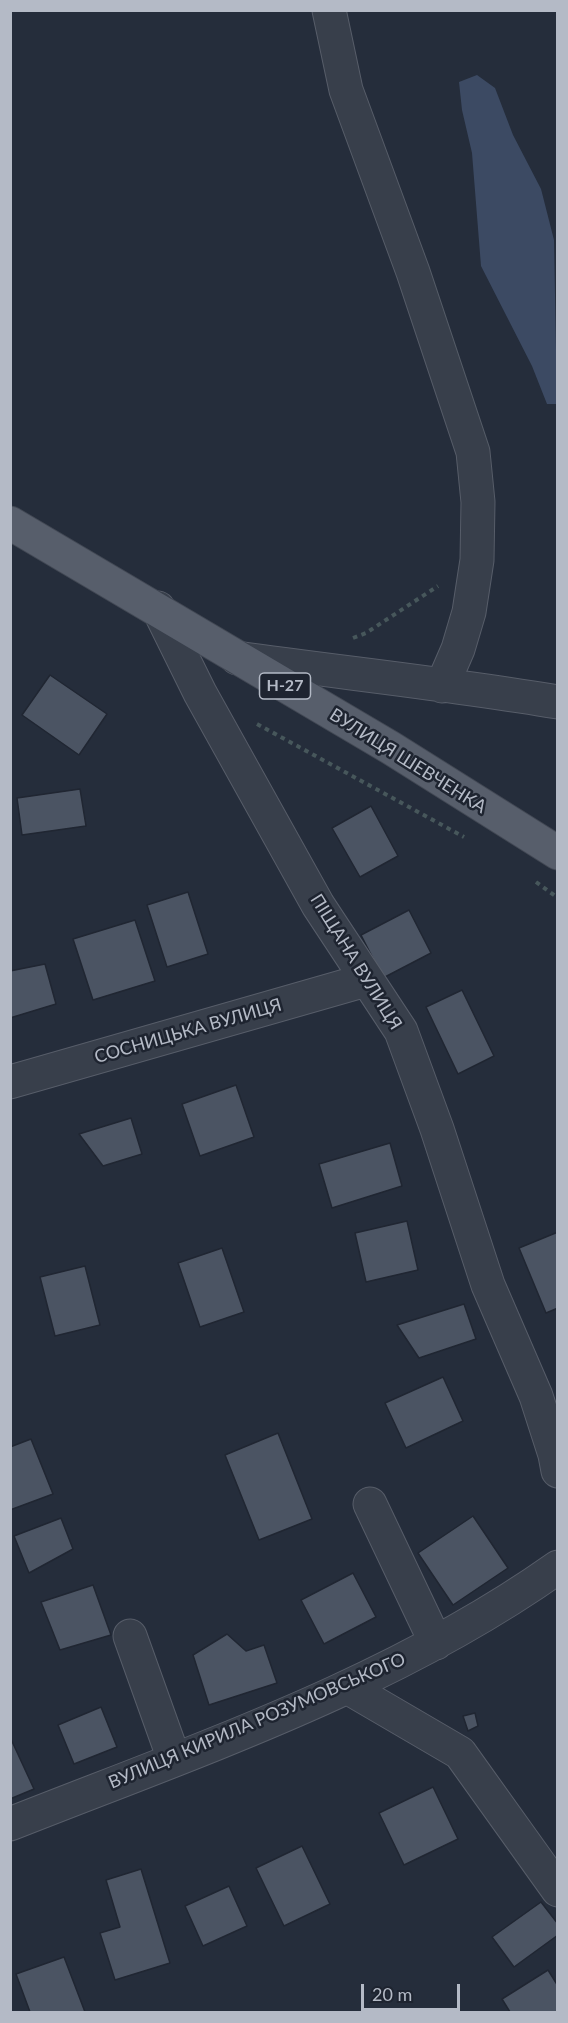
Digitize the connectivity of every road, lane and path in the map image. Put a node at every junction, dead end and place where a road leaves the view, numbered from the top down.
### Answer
1 (328, 10) edge
2 (10, 523) edge
3 (477, 543) junction
4 (158, 608) junction
5 (345, 641) dead end
6 (237, 658) junction
7 (441, 687) junction
8 (558, 702) edge
9 (252, 721) dead end
10 (471, 840) dead end
11 (558, 853) edge
12 (530, 878) dead end
13 (558, 898) edge
14 (366, 980) junction
15 (10, 1082) edge
16 (558, 1471) edge
17 (370, 1504) dead end
18 (558, 1567) edge
19 (130, 1636) dead end
20 (435, 1643) junction
21 (346, 1687) junction
22 (174, 1759) junction
23 (10, 1824) edge
24 (558, 1890) edge

1 - 3 street
2 - 4 main road, ВУЛИЦЯ ШЕВЧЕНКА / Н-27
3 - 5 path
3 - 7 street
4 - 6 main road, ВУЛИЦЯ ШЕВЧЕНКА / Н-27
4 - 14 street, ПІЩАНА ВУЛИЦЯ
6 - 7 street
6 - 11 main road, ВУЛИЦЯ ШЕВЧЕНКА / Н-27
7 - 8 street
9 - 10 path
12 - 13 path
14 - 15 street, СОСНИЦЬКА ВУЛИЦЯ
14 - 16 street, ПІЩАНА ВУЛИЦЯ
17 - 20 street
18 - 20 street, ВУЛИЦЯ КИРИЛА РОЗУМОВСЬКОГО
19 - 22 street
20 - 21 street, ВУЛИЦЯ КИРИЛА РОЗУМОВСЬКОГО
21 - 22 street, ВУЛИЦЯ КИРИЛА РОЗУМОВСЬКОГО
21 - 24 street
22 - 23 street, ВУЛИЦЯ КИРИЛА РОЗУМОВСЬКОГО

